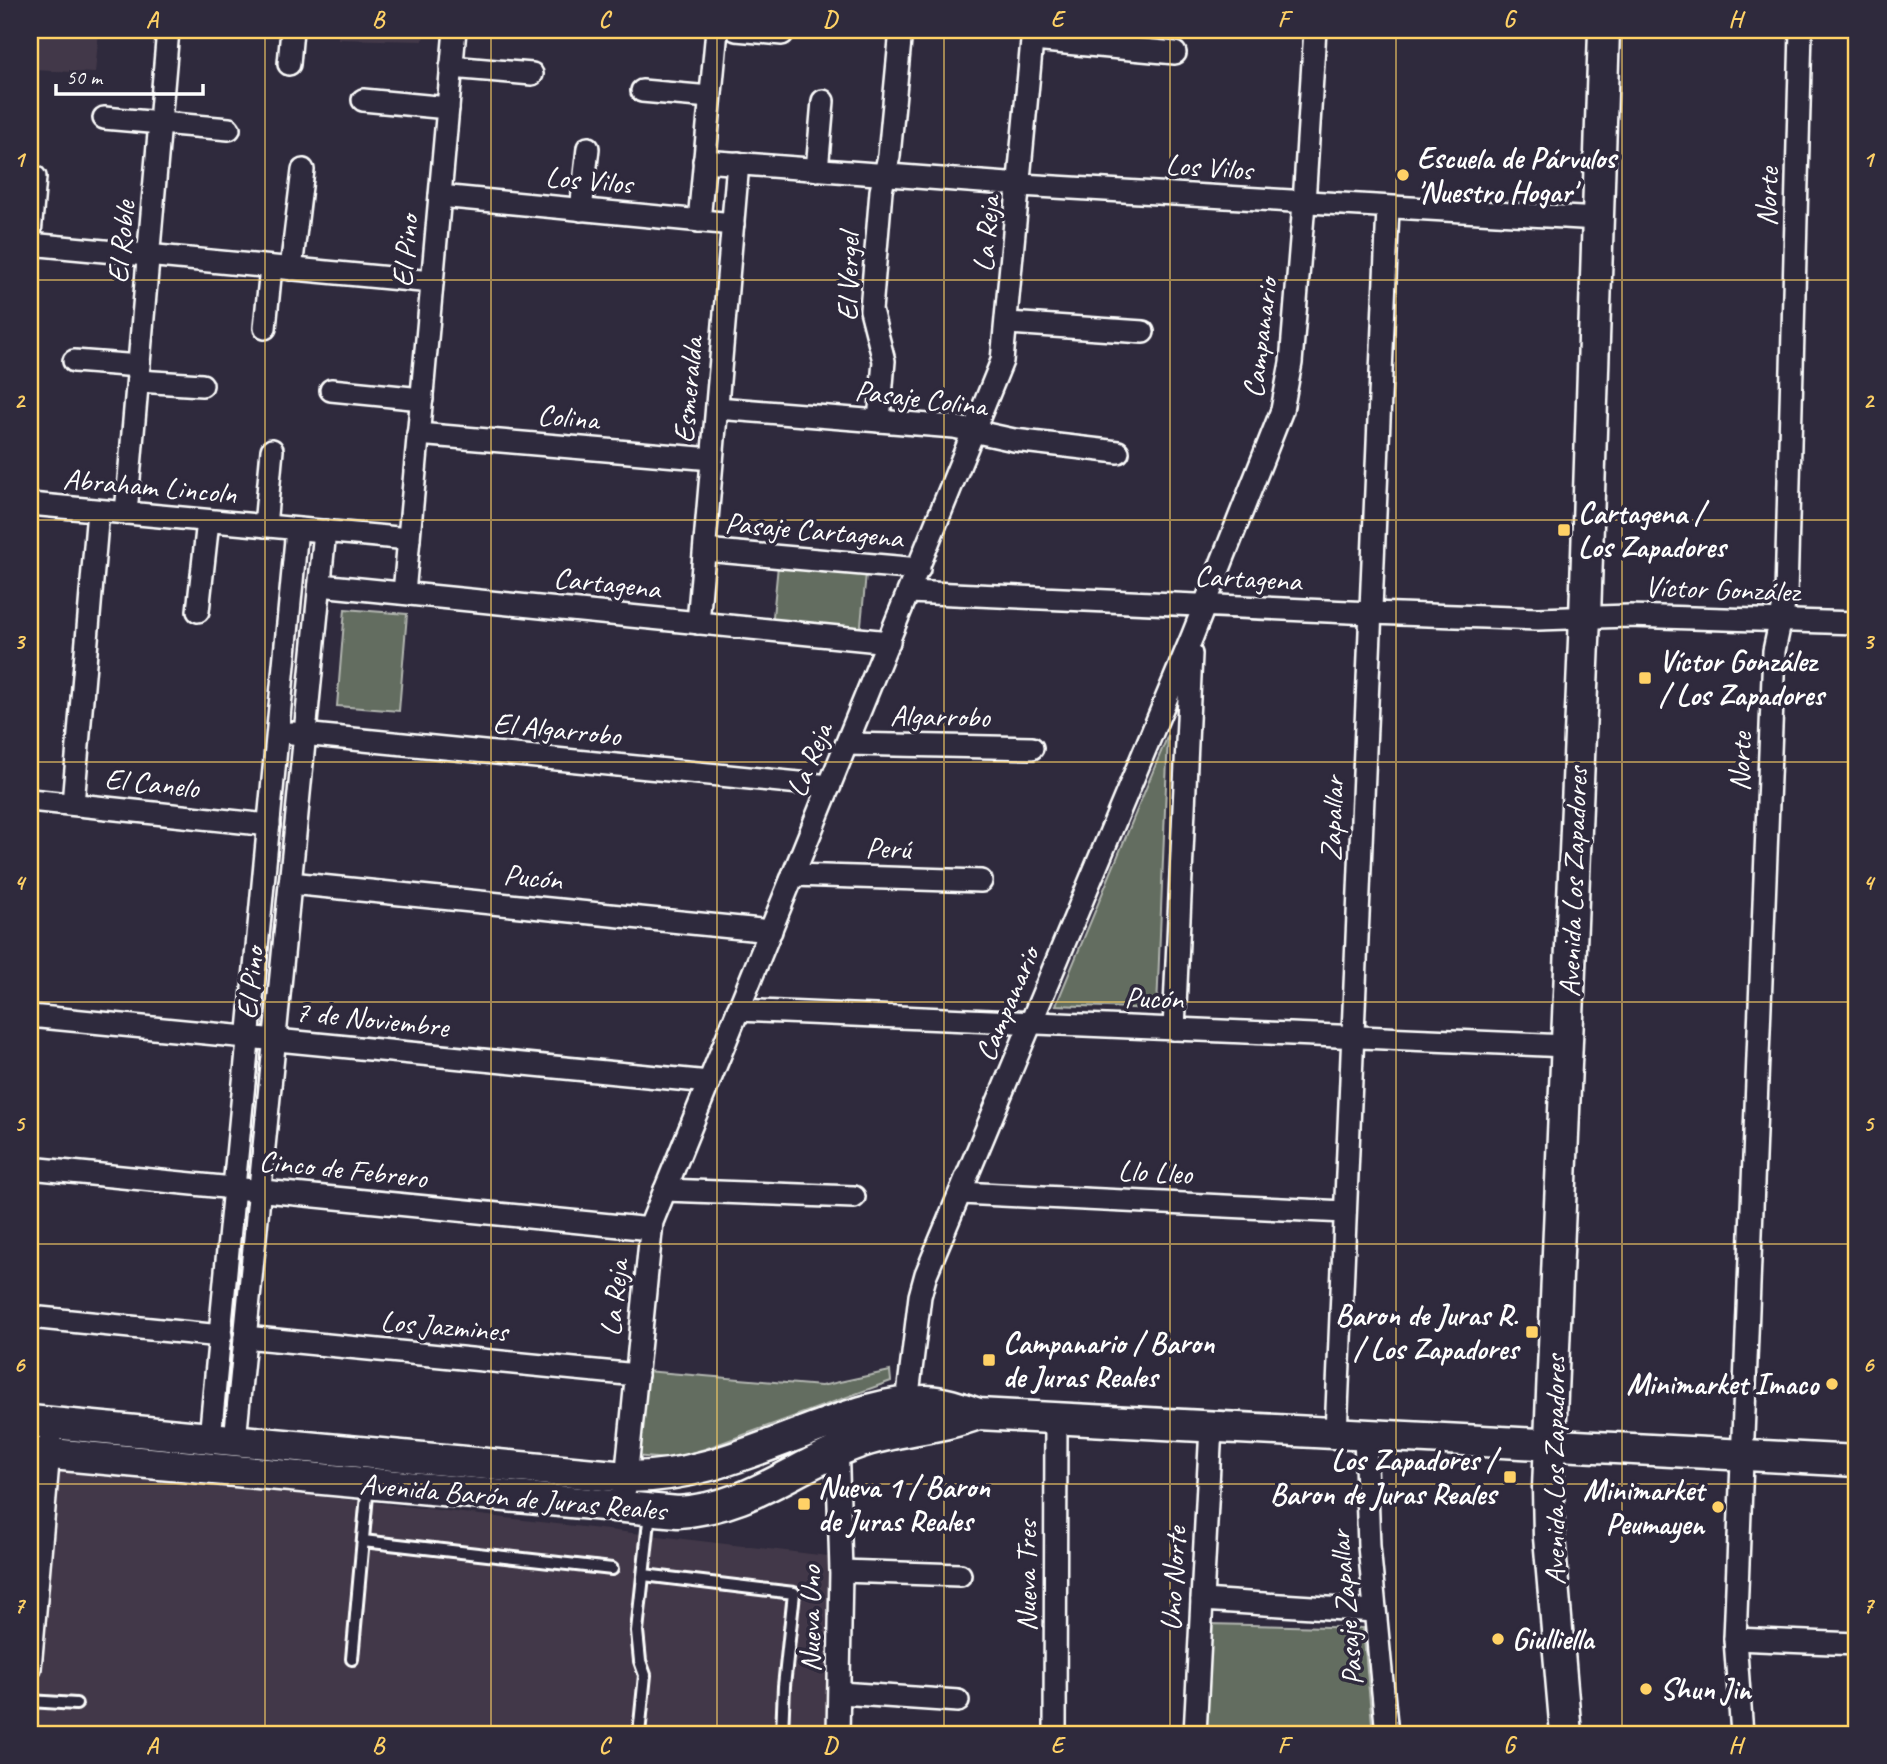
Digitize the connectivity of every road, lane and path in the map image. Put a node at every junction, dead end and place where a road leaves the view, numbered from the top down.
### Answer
1 (168, 30) edge
2 (292, 30) edge
3 (455, 30) edge
4 (717, 30) edge
5 (736, 30) edge
6 (901, 30) edge
7 (1315, 30) edge
8 (1604, 30) edge
9 (1801, 30) edge
10 (782, 34) dead end
11 (1033, 35) edge
12 (1175, 53) dead end
13 (289, 64) dead end
14 (452, 67) junction
15 (532, 74) dead end
16 (642, 90) dead end
17 (710, 97) junction
18 (363, 100) dead end
19 (823, 101) dead end
20 (448, 108) junction
21 (104, 118) dead end
22 (162, 124) junction
23 (229, 129) dead end
24 (588, 148) dead end
25 (704, 161) junction
26 (738, 163) junction
27 (303, 170) dead end
28 (817, 170) junction
29 (884, 175) junction
30 (35, 177) dead end
31 (1021, 185) junction
32 (440, 196) junction
33 (1304, 203) junction
34 (1388, 208) junction
35 (581, 210) junction
36 (1598, 219) junction
37 (699, 221) junction
38 (733, 224) junction
39 (30, 234) edge
40 (30, 244) edge
41 (150, 255) junction
42 (281, 268) junction
43 (432, 282) junction
44 (1008, 323) junction
45 (265, 328) dead end
46 (1143, 332) dead end
47 (74, 362) dead end
48 (139, 374) junction
49 (202, 385) dead end
50 (331, 390) dead end
51 (422, 399) junction
52 (717, 408) junction
53 (879, 421) junction
54 (974, 432) junction
55 (418, 434) junction
56 (272, 450) dead end
57 (1118, 452) dead end
58 (712, 459) junction
59 (30, 504) edge
60 (98, 511) junction
61 (126, 513) junction
62 (208, 521) junction
63 (265, 526) junction
64 (297, 529) junction
65 (325, 531) junction
66 (409, 539) junction
67 (705, 550) junction
68 (919, 569) junction
69 (320, 584) junction
70 (909, 592) junction
71 (404, 593) junction
72 (1203, 605) junction
73 (198, 611) dead end
74 (1371, 613) junction
75 (1585, 617) junction
76 (1780, 620) junction
77 (698, 623) junction
78 (1857, 623) edge
79 (1192, 637) junction
80 (889, 642) junction
81 (278, 732) junction
82 (305, 734) junction
83 (847, 744) junction
84 (1032, 748) dead end
85 (830, 786) junction
86 (30, 800) edge
87 (73, 804) junction
88 (269, 825) junction
89 (793, 875) junction
90 (981, 881) dead end
91 (290, 883) junction
92 (771, 931) junction
93 (738, 1010) junction
94 (30, 1016) edge
95 (1032, 1023) junction
96 (1174, 1029) junction
97 (249, 1037) junction
98 (1353, 1037) junction
99 (274, 1040) junction
100 (1566, 1046) junction
101 (709, 1082) junction
102 (30, 1168) edge
103 (234, 1188) junction
104 (665, 1190) junction
105 (260, 1191) junction
106 (961, 1193) junction
107 (854, 1197) dead end
108 (1345, 1212) junction
109 (651, 1229) junction
110 (30, 1317) edge
111 (221, 1336) junction
112 (245, 1337) junction
113 (637, 1375) junction
114 (907, 1403) junction
115 (978, 1414) junction
116 (1056, 1418) junction
117 (836, 1420) junction
118 (41, 1422) edge
119 (1211, 1426) junction
120 (1350, 1434) junction
121 (222, 1439) junction
122 (1549, 1445) junction
123 (837, 1451) junction
124 (39, 1453) edge
125 (1743, 1455) junction
126 (1857, 1461) edge
127 (369, 1469) junction
128 (626, 1477) junction
129 (636, 1510) junction
130 (363, 1541) junction
131 (612, 1569) dead end
132 (841, 1571) junction
133 (644, 1575) junction
134 (960, 1575) dead end
135 (1202, 1600) junction
136 (1374, 1611) junction
137 (1735, 1639) junction
138 (1857, 1644) edge
139 (352, 1659) dead end
140 (30, 1668) edge
141 (840, 1693) junction
142 (30, 1701) edge
143 (958, 1701) dead end
144 (76, 1704) dead end
145 (639, 1734) edge
146 (782, 1734) edge
147 (838, 1734) edge
148 (1055, 1734) edge
149 (1196, 1734) edge
150 (1387, 1734) edge
151 (1566, 1734) edge
152 (1742, 1734) edge

1 - 22 street, El Roble
2 - 13 street
3 - 14 street, El Pino
4 - 17 street
5 - 10 street
6 - 29 street, El Vergel
7 - 33 street, Campanario
8 - 36 street, Avenida Los Zapadores
9 - 76 street, Norte
11 - 12 street
11 - 31 street, La Reja
14 - 15 street
14 - 20 street, El Pino
16 - 17 street
17 - 25 street
18 - 20 street
19 - 28 street
20 - 32 street, El Pino
21 - 22 street
22 - 23 street
22 - 41 street, El Roble
24 - 35 street
25 - 26 street, Los Vilos
25 - 37 street
26 - 28 street, Los Vilos
26 - 38 street, Esmeralda
27 - 42 street
28 - 29 street, Los Vilos
29 - 31 street, Los Vilos
29 - 53 street, El Vergel
30 - 39 street
31 - 33 street, Los Vilos
31 - 44 street, La Reja
32 - 35 street, Los Vilos
32 - 43 street, El Pino
33 - 34 street, Los Vilos
33 - 72 street, Campanario
34 - 36 street, Los Vilos
34 - 74 street, Zapallar
35 - 37 street, Los Vilos
36 - 75 street, Avenida Los Zapadores
37 - 38 street, Los Vilos
38 - 52 street, Esmeralda
40 - 41 street
41 - 42 street
41 - 48 street, El Roble
42 - 43 street
42 - 45 street
43 - 51 street, El Pino
44 - 46 street
44 - 54 street, La Reja
47 - 48 street
48 - 49 street
48 - 61 street, El Roble
50 - 51 street
51 - 55 street, El Pino
52 - 53 street, Pasaje Colina
52 - 58 street, Esmeralda
53 - 54 street, Pasaje Colina
54 - 57 street, Pasaje Colina
54 - 68 street, La Reja
55 - 58 street, Colina
55 - 66 street, El Pino
56 - 63 street, Abraham Lincoln
58 - 67 street, Esmeralda
59 - 60 street, Abraham Lincoln
60 - 61 street, Abraham Lincoln
60 - 87 street
61 - 62 street, Abraham Lincoln
62 - 63 street, Abraham Lincoln
62 - 73 street
63 - 64 street, Abraham Lincoln
64 - 65 street, Abraham Lincoln
64 - 81 street, El Pino
65 - 66 street, Abraham Lincoln
65 - 69 street, El Pino
66 - 71 street, El Pino
67 - 68 street, Pasaje Cartagena
67 - 77 street, Esmeralda
68 - 70 street, La Reja
69 - 71 street, Cartagena
69 - 82 street, El Pino
70 - 72 street, Cartagena
70 - 80 street, La Reja
71 - 77 street, Cartagena
72 - 74 street, Cartagena
72 - 79 street, Campanario
74 - 75 street, Cartagena
74 - 98 street, Zapallar
75 - 76 street, Víctor González
75 - 100 street, Avenida Los Zapadores
76 - 78 street, Víctor González
76 - 125 street, Norte
77 - 80 street, Cartagena
79 - 95 street, Campanario
79 - 96 street, Campanario
80 - 83 street, La Reja
81 - 82 street, El Algarrobo
81 - 88 street, El Pino
82 - 85 street, El Algarrobo
82 - 91 street, El Pino
83 - 84 street, Algarrobo
83 - 85 street, La Reja
85 - 89 street, La Reja
86 - 87 street, El Canelo
87 - 88 street, El Canelo
88 - 97 street, El Pino
89 - 90 street, Perú
89 - 92 street, La Reja
91 - 92 street, Pucón
91 - 99 street, El Pino
92 - 93 street, La Reja
93 - 95 street, Pucón
93 - 101 street, La Reja
94 - 97 street, 7 de Noviembre
95 - 96 street, Pucón
95 - 106 street, Campanario
96 - 98 street, Pucón
97 - 99 street, 7 de Noviembre
97 - 103 street, El Pino
98 - 100 street, Pucón
98 - 108 street, Zapallar
99 - 101 street, 7 de Noviembre
99 - 105 street, El Pino
100 - 122 street, Avenida Los Zapadores
101 - 104 street, La Reja
102 - 103 street, Cinco de Febrero
103 - 105 street, Cinco de Febrero
103 - 111 street, El Pino
104 - 107 street
104 - 109 street, La Reja
105 - 109 street, Cinco de Febrero
105 - 112 street, El Pino
106 - 108 street, Llo Lleo
106 - 114 street, Campanario
108 - 120 street, Zapallar
109 - 113 street, La Reja
110 - 111 street
111 - 121 street, El Pino
112 - 113 street, Los Jazmines
112 - 121 street, El Pino
113 - 128 street, La Reja
114 - 115 street, Avenida Barón de Juras Reales
114 - 117 street, Avenida Barón de Juras Reales
115 - 116 street, Avenida Barón de Juras Reales
115 - 123 street, Avenida Barón de Juras Reales
116 - 119 street, Avenida Barón de Juras Reales
116 - 148 street, Nueva Tres
117 - 123 street, Nueva Uno
117 - 128 street, Avenida Barón de Juras Reales
118 - 121 street, Avenida Barón de Juras Reales
118 - 124 street
119 - 120 street, Avenida Barón de Juras Reales
119 - 135 street, Uno Norte
120 - 122 street, Avenida Barón de Juras Reales
120 - 136 street, Pasaje Zapallar
121 - 127 street, Avenida Barón de Juras Reales
122 - 125 street, Avenida Barón de Juras Reales
122 - 151 street, Avenida Los Zapadores
123 - 129 street, Avenida Barón de Juras Reales
123 - 132 street, Nueva Uno
124 - 127 street, Avenida Barón de Juras Reales
124 - 140 street
125 - 126 street, Avenida Barón de Juras Reales
125 - 137 street, Norte
127 - 128 street, Avenida Barón de Juras Reales
127 - 129 street, Avenida Barón de Juras Reales
127 - 130 lane
128 - 129 street, La Reja
129 - 133 lane
130 - 131 lane
130 - 139 lane
132 - 134 street
132 - 141 street, Nueva Uno
133 - 145 lane
133 - 146 lane
135 - 136 street
135 - 149 street, Uno Norte
136 - 150 street, Pasaje Zapallar
137 - 138 street
137 - 152 street, Norte
141 - 143 street
141 - 147 street, Nueva Uno
142 - 144 lane

